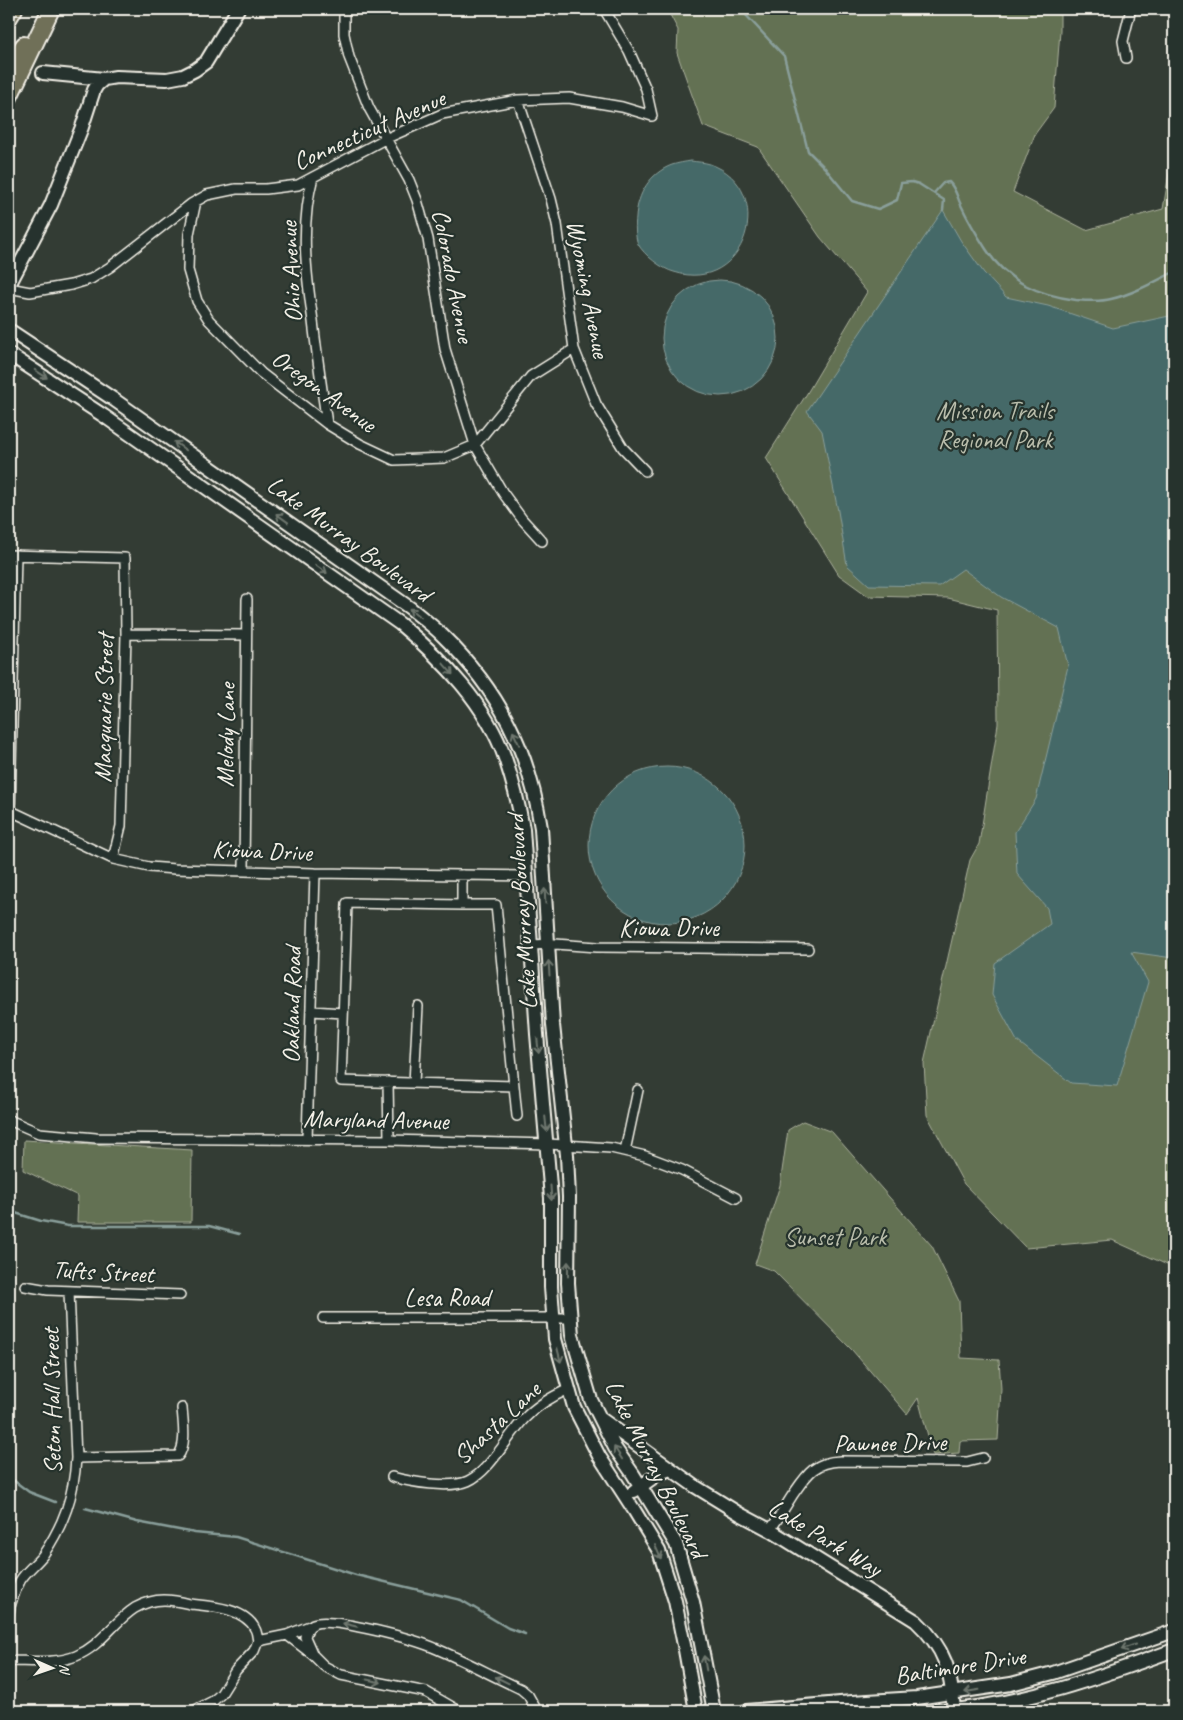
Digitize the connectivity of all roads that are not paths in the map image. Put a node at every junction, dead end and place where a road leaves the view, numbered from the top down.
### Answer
1 (14, 9) edge
2 (46, 9) edge
3 (51, 9) edge
4 (238, 9) edge
5 (344, 9) edge
6 (604, 9) edge
7 (1131, 9) edge
8 (9, 17) edge
9 (1126, 58) dead end
10 (9, 68) edge
11 (43, 73) dead end
12 (104, 80) junction
13 (9, 96) edge
14 (518, 100) junction
15 (385, 139) junction
16 (313, 177) junction
17 (196, 201) junction
18 (9, 287) edge
19 (9, 330) edge
20 (574, 349) junction
21 (9, 354) edge
22 (112, 398) junction
23 (104, 416) junction
24 (326, 424) junction
25 (475, 445) junction
26 (645, 471) dead end
27 (220, 474) junction
28 (210, 490) junction
29 (542, 541) dead end
30 (12, 555) edge
31 (247, 599) dead end
32 (126, 634) junction
33 (246, 635) junction
34 (9, 811) edge
35 (113, 858) junction
36 (244, 870) junction
37 (315, 873) junction
38 (462, 875) junction
39 (526, 876) junction
40 (462, 905) junction
41 (530, 945) junction
42 (548, 945) junction
43 (808, 949) dead end
44 (418, 1006) dead end
45 (312, 1011) junction
46 (343, 1013) junction
47 (388, 1082) junction
48 (414, 1083) junction
49 (514, 1086) junction
50 (638, 1090) dead end
51 (517, 1116) dead end
52 (9, 1120) edge
53 (307, 1139) junction
54 (389, 1140) junction
55 (548, 1144) junction
56 (566, 1146) junction
57 (625, 1151) junction
58 (736, 1198) dead end
59 (25, 1286) dead end
60 (68, 1291) junction
61 (180, 1295) dead end
62 (323, 1318) dead end
63 (553, 1318) junction
64 (571, 1318) junction
65 (569, 1389) junction
66 (182, 1408) dead end
67 (599, 1417) junction
68 (76, 1458) junction
69 (983, 1458) dead end
70 (670, 1468) junction
71 (392, 1477) dead end
72 (640, 1486) junction
73 (626, 1496) junction
74 (770, 1530) junction
75 (9, 1614) edge
76 (312, 1624) junction
77 (1174, 1631) edge
78 (287, 1634) junction
79 (258, 1640) junction
80 (1174, 1650) edge
81 (313, 1655) junction
82 (9, 1661) edge
83 (1050, 1674) junction
84 (1057, 1690) junction
85 (952, 1694) junction
86 (533, 1708) edge
87 (193, 1711) edge
88 (459, 1711) edge
89 (696, 1711) edge
90 (714, 1711) edge
91 (746, 1711) edge
92 (950, 1711) edge

1 - 8 highway
2 - 10 highway
3 - 13 highway
4 - 12 main road
5 - 15 street, Colorado Avenue
6 - 14 street, Connecticut Avenue
7 - 9 street
11 - 12 main road
12 - 18 main road
14 - 15 street, Connecticut Avenue
14 - 20 street, Wyoming Avenue
15 - 16 street, Connecticut Avenue
15 - 25 street, Colorado Avenue
16 - 17 street, Connecticut Avenue
16 - 24 street, Ohio Avenue
17 - 18 street, Connecticut Avenue
17 - 24 street, Oregon Avenue
19 - 22 main road, Lake Murray Boulevard
20 - 25 street, Oregon Avenue
20 - 26 street, Wyoming Avenue
21 -> 23 main road, Lake Murray Boulevard
22 - 23 main road
27 -> 22 main road, Lake Murray Boulevard
23 - 28 main road, Lake Murray Boulevard
24 - 25 street, Oregon Avenue
25 - 29 street, Colorado Avenue
27 - 28 main road
42 -> 27 main road, Lake Murray Boulevard
28 -> 39 main road, Lake Murray Boulevard
30 - 32 street, Macquarie Street
30 - 34 street
31 - 33 street, Melody Lane
32 - 33 street
32 - 35 street, Macquarie Street
33 - 36 street, Melody Lane
34 - 35 street, Kiowa Drive
35 - 36 street, Kiowa Drive
36 - 37 street, Kiowa Drive
37 - 38 street, Kiowa Drive
37 - 45 street, Oakland Road
38 - 39 street, Kiowa Drive
38 - 40 street
39 - 41 main road, Lake Murray Boulevard
40 - 46 street
40 - 49 street
41 - 42 street, Kiowa Drive
41 -> 55 main road, Lake Murray Boulevard
42 - 43 street, Kiowa Drive
56 -> 42 main road, Lake Murray Boulevard
44 - 48 street
45 - 46 street
45 - 53 street, Oakland Road
46 - 47 street
47 - 48 street
47 - 54 street
48 - 49 street
49 - 51 street
50 - 57 street
52 - 53 street, Maryland Avenue
53 - 54 street, Maryland Avenue
54 - 55 street, Maryland Avenue
55 - 56 street, Maryland Avenue
55 -> 63 main road, Lake Murray Boulevard
56 - 57 street, Maryland Avenue
64 -> 56 main road, Lake Murray Boulevard
57 - 58 street, Maryland Avenue
59 - 60 street, Tufts Street
60 - 61 street, Tufts Street
60 - 68 street, Seton Hall Street
62 - 63 street, Lesa Road
63 - 64 street, Lesa Road
63 -> 65 main road, Lake Murray Boulevard
64 - 67 main road, Lake Murray Boulevard
65 - 71 street, Shasta Lane
65 - 73 main road, Lake Murray Boulevard
66 - 68 street
67 - 70 main road, Lake Park Way
72 -> 67 main road, Lake Murray Boulevard
68 - 75 street, Seton Hall Street
69 - 74 street, Pawnee Drive
70 - 72 main road
70 - 74 main road, Lake Park Way
72 - 73 main road
90 -> 72 main road, Lake Murray Boulevard
73 -> 89 main road, Lake Murray Boulevard
74 - 85 main road, Lake Park Way
76 - 78 street
76 - 81 street
86 -> 76 street
77 -> 83 main road, Baltimore Drive
78 - 79 street
78 - 81 street
79 - 82 street
79 - 87 street
80 - 84 main road, Baltimore Drive
81 -> 88 street
83 - 84 main road
83 -> 85 main road, Baltimore Drive
84 - 92 main road, Baltimore Drive
85 - 91 main road, Baltimore Drive
85 - 92 main road, Lake Park Way

